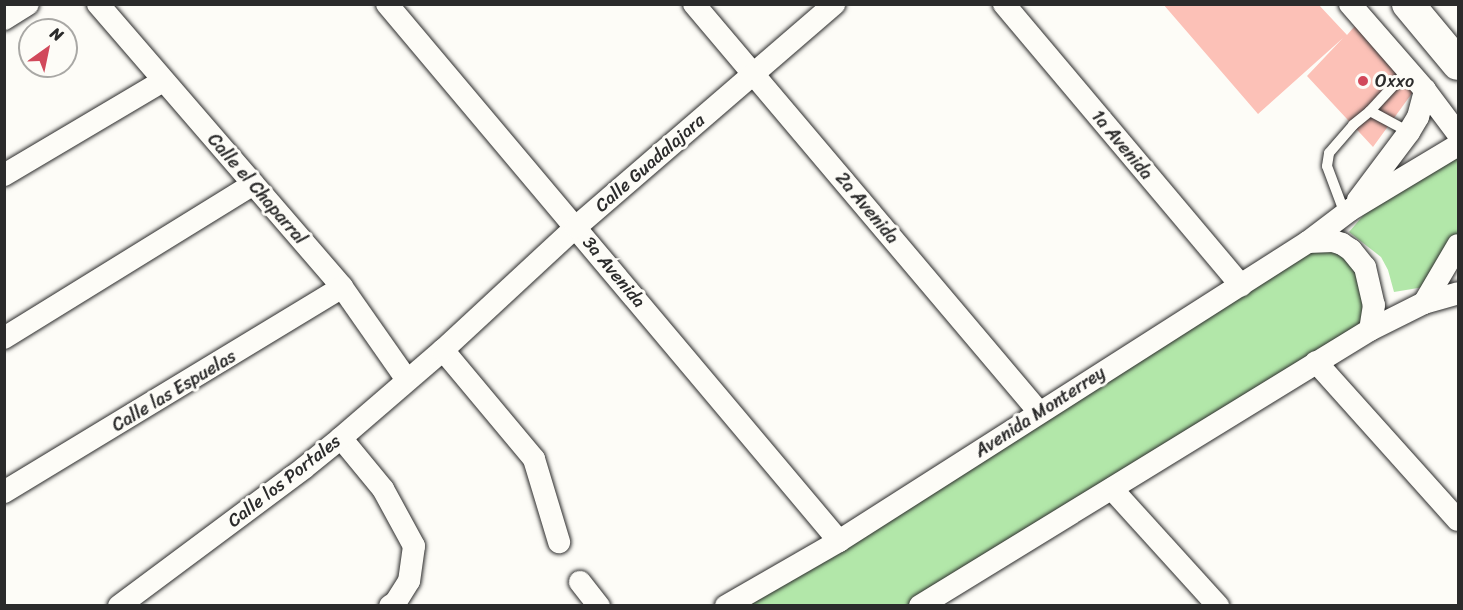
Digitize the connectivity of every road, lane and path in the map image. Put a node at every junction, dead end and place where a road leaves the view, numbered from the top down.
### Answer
1 (28, 4) edge
2 (98, 4) edge
3 (387, 4) edge
4 (694, 4) edge
5 (834, 4) edge
6 (1004, 4) edge
7 (1350, 4) edge
8 (1407, 4) edge
9 (4, 19) edge
10 (1458, 64) edge
11 (1408, 70) junction
12 (753, 72) junction
13 (163, 81) junction
14 (1425, 90) junction
15 (1370, 111) junction
16 (1409, 132) junction
17 (1458, 134) edge
18 (1458, 145) edge
19 (4, 175) edge
20 (253, 184) junction
21 (1347, 212) junction
22 (576, 227) junction
23 (1308, 242) junction
24 (1458, 245) edge
25 (1241, 285) junction
26 (342, 287) junction
27 (1458, 293) edge
28 (1424, 303) junction
29 (1370, 330) junction
30 (4, 338) edge
31 (443, 350) junction
32 (1316, 362) junction
33 (407, 380) junction
34 (1039, 412) junction
35 (340, 438) junction
36 (1112, 489) junction
37 (4, 492) edge
38 (1458, 520) edge
39 (839, 541) junction
40 (559, 542) dead end
41 (580, 582) dead end
42 (738, 603) edge
43 (119, 606) edge
44 (390, 606) edge
45 (598, 606) edge
46 (920, 606) edge
47 (1218, 606) edge

1 - 9 street
2 - 13 street, Calle el Chaparral
3 - 22 street, 3a Avenida
4 - 12 street, 2a Avenida
5 - 12 street, Calle Guadalajara
6 - 25 street, 1a Avenida
7 - 11 street
8 - 10 main road
11 - 14 street
11 - 15 lane
12 - 22 street, Calle Guadalajara
12 - 34 street, 2a Avenida
13 - 19 street
13 - 20 street, Calle el Chaparral
14 - 16 street, Avenida Monterrey
14 - 17 street
15 - 16 lane
15 - 21 lane
16 - 21 street, Avenida Monterrey
18 - 21 street, Avenida Monterrey
20 - 26 street, Calle el Chaparral
20 - 30 street
21 - 23 street, Avenida Monterrey
22 - 31 street, Calle Guadalajara
22 - 39 street, 3a Avenida
23 - 25 street, Avenida Monterrey
23 - 29 street
24 - 28 street
25 - 34 street, Avenida Monterrey
26 - 33 street, Calle el Chaparral
26 - 37 street, Calle las Espuelas
27 - 28 street
28 - 29 street
29 - 32 street
31 - 33 street, Calle los Portales
31 - 40 street
32 - 36 street
32 - 38 street
33 - 35 street, Calle los Portales
34 - 39 street, Avenida Monterrey
35 - 43 street, Calle los Portales
35 - 44 street
36 - 46 street
36 - 47 street
39 - 42 street, Avenida Monterrey
41 - 45 street

